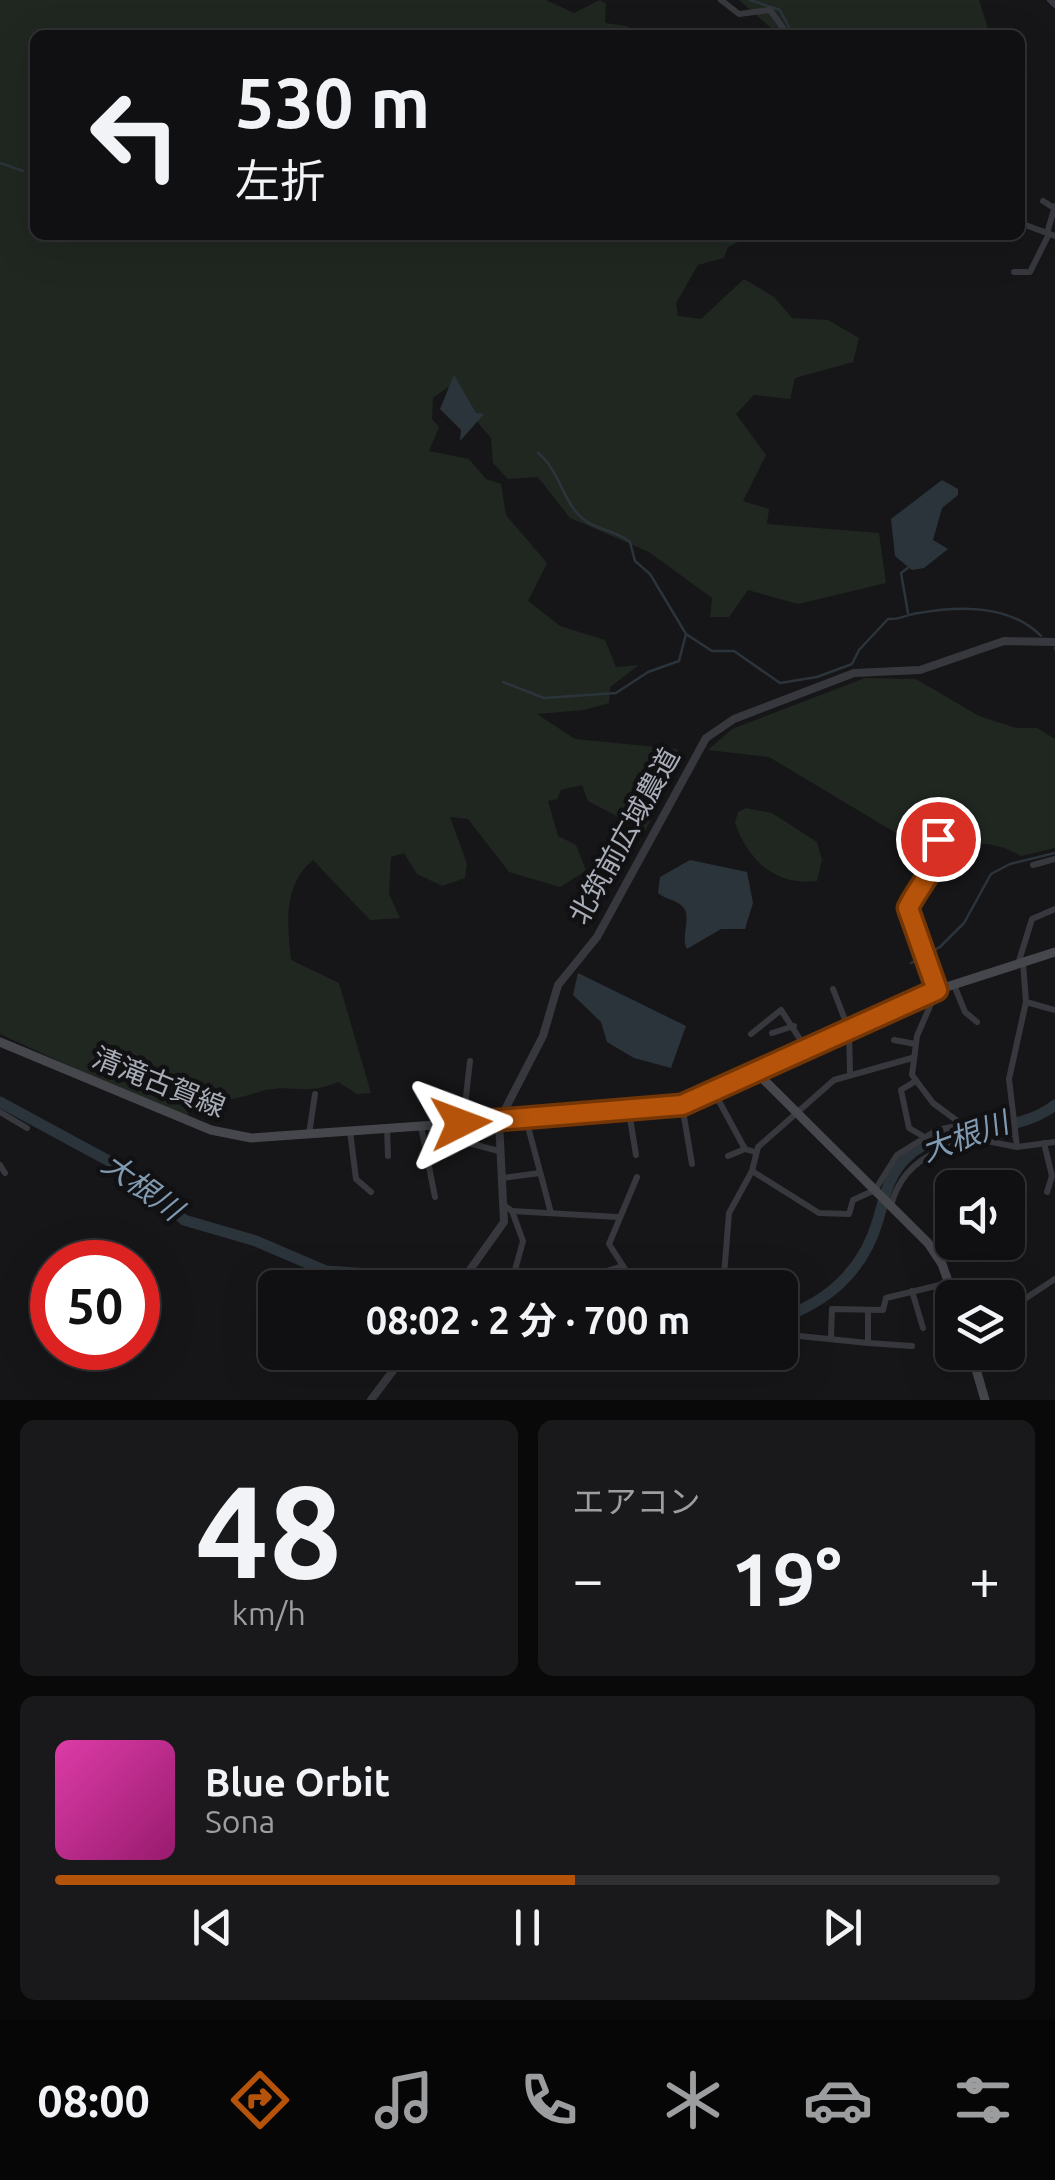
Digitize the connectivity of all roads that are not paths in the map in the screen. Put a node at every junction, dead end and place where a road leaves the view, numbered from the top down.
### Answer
1 (721, 0) edge
2 (784, 30) edge
3 (1043, 201) dead end
4 (1054, 207) edge
5 (1025, 225) edge
6 (1050, 234) edge
7 (1014, 272) dead end
8 (1055, 642) edge
9 (904, 818) dead end
10 (1055, 858) edge
11 (1033, 865) dead end
12 (1055, 910) edge
13 (1055, 952) edge
14 (1021, 963) junction
15 (954, 985) junction
16 (833, 988) dead end
17 (937, 990) junction
18 (1026, 1002) junction
19 (1055, 1010) edge
20 (977, 1022) dead end
21 (794, 1026) junction
22 (850, 1030) junction
23 (751, 1034) dead end
24 (772, 1034) dead end
25 (894, 1040) dead end
26 (0, 1042) edge
27 (915, 1044) junction
28 (807, 1050) junction
29 (912, 1058) junction
30 (470, 1060) dead end
31 (756, 1072) junction
32 (850, 1072) junction
33 (914, 1082) junction
34 (714, 1092) junction
35 (315, 1094) dead end
36 (682, 1105) junction
37 (0, 1112) edge
38 (628, 1112) junction
39 (796, 1112) junction
40 (1012, 1116) junction
41 (526, 1119) junction
42 (500, 1121) junction
43 (461, 1123) junction
44 (960, 1123) junction
45 (421, 1126) junction
46 (27, 1128) dead end
47 (387, 1128) junction
48 (350, 1131) junction
49 (309, 1134) junction
50 (1016, 1134) junction
51 (926, 1138) junction
52 (978, 1139) junction
53 (1055, 1142) edge
54 (1044, 1143) junction
55 (1017, 1147) junction
56 (745, 1150) junction
57 (499, 1151) junction
58 (755, 1152) junction
59 (636, 1155) dead end
60 (388, 1156) dead end
61 (728, 1156) dead end
62 (1052, 1157) edge
63 (742, 1161) dead end
64 (692, 1164) dead end
65 (752, 1170) junction
66 (540, 1173) junction
67 (637, 1176) dead end
68 (503, 1178) junction
69 (370, 1192) dead end
70 (877, 1192) junction
71 (1048, 1192) dead end
72 (435, 1197) dead end
73 (892, 1206) junction
74 (509, 1208) junction
75 (551, 1213) junction
76 (618, 1217) junction
77 (623, 1266) junction
78 (471, 1270) edge
79 (515, 1270) edge
80 (610, 1270) edge
81 (627, 1270) edge
82 (724, 1270) edge
83 (1055, 1279) edge
84 (948, 1280) edge
85 (935, 1285) edge
86 (912, 1290) junction
87 (1025, 1298) edge
88 (868, 1310) junction
89 (924, 1328) dead end
90 (798, 1335) edge
91 (831, 1337) junction
92 (868, 1343) junction
93 (912, 1346) dead end
94 (394, 1370) edge
95 (976, 1370) edge
96 (371, 1400) edge
97 (985, 1400) edge

1 - 2 street
3 - 4 street
4 - 6 street
5 - 6 street
6 - 7 street
8 - 42 street, 北筑前広域農道
9 - 17 street
10 - 11 street
12 - 14 street
13 - 14 main road, 清滝古賀線
14 - 15 main road, 清滝古賀線
14 - 18 street
15 - 17 main road, 清滝古賀線
15 - 20 street
16 - 22 street
17 - 22 main road, 清滝古賀線
17 - 27 street
18 - 19 street
18 - 40 street
21 - 23 street
21 - 24 street
21 - 28 street
22 - 28 main road, 清滝古賀線
22 - 32 street
25 - 27 street
26 - 49 main road, 清滝古賀線
27 - 29 street
28 - 31 main road, 清滝古賀線
29 - 32 street
29 - 33 street
30 - 43 street
31 - 34 main road, 清滝古賀線
31 - 39 main road
32 - 39 street
33 - 44 street
33 - 51 street
34 - 36 main road, 清滝古賀線
34 - 56 street
35 - 49 street
36 - 38 main road, 清滝古賀線
36 - 64 street
37 - 46 street
38 - 41 main road, 清滝古賀線
38 - 59 street
39 - 58 street
39 - 70 main road
40 - 44 street
40 - 50 street
41 - 42 main road, 清滝古賀線
41 - 66 street
42 - 43 main road, 清滝古賀線
42 - 57 street, 北筑前広域農道
43 - 45 main road, 清滝古賀線
43 - 57 street
44 - 51 street
45 - 47 main road, 清滝古賀線
45 - 72 street
47 - 48 main road, 清滝古賀線
47 - 60 street
48 - 49 main road, 清滝古賀線
48 - 69 street
50 - 52 street
50 - 55 street
51 - 70 street
52 - 55 street
52 - 73 street
53 - 54 street
54 - 55 street
54 - 62 street
56 - 58 street
56 - 61 street
56 - 63 street
57 - 68 street, 北筑前広域農道
58 - 65 street
62 - 71 street
65 - 70 street
65 - 82 street
66 - 68 street
66 - 75 street
67 - 76 street
68 - 74 street, 北筑前広域農道
70 - 73 main road
73 - 84 main road
74 - 75 street
74 - 78 street, 北筑前広域農道
74 - 79 street
75 - 76 street
76 - 77 street
77 - 80 street
77 - 81 street
83 - 87 street
85 - 86 street
86 - 88 street
86 - 89 street
88 - 91 street
88 - 92 street
90 - 91 street
91 - 92 street
92 - 93 street
94 - 96 street
95 - 97 main road

